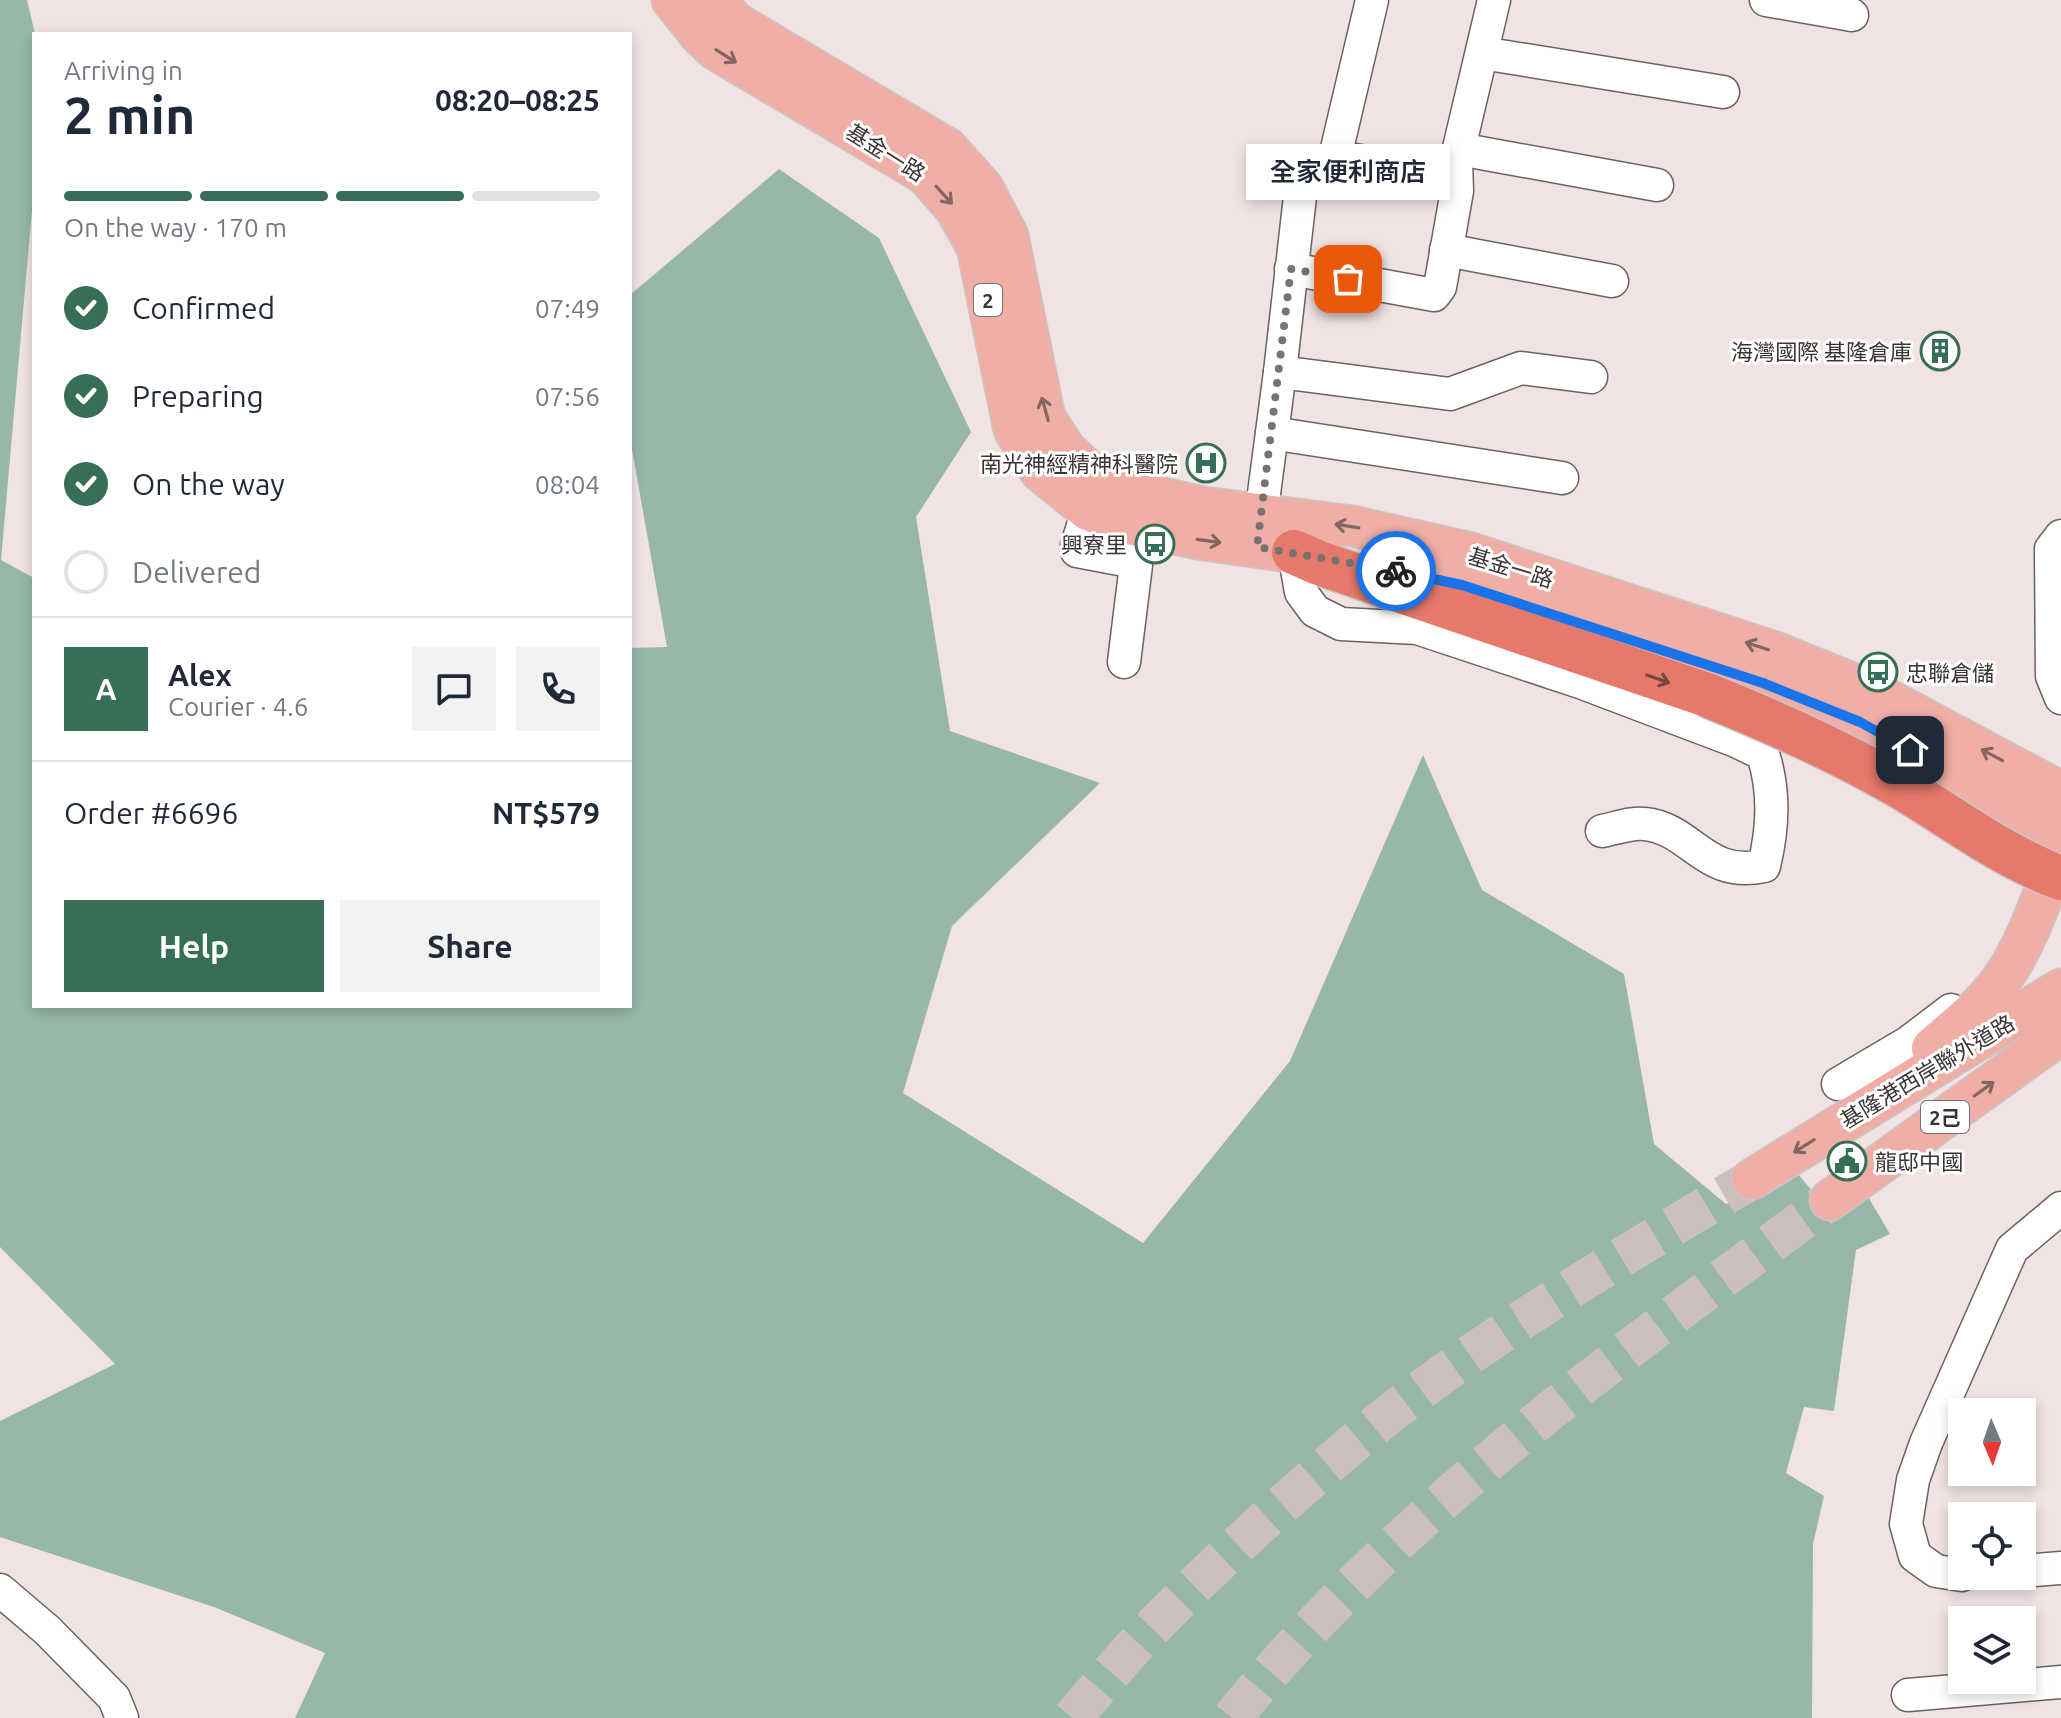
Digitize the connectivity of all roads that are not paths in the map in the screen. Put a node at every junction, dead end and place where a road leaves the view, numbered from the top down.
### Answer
1 (672, 0) edge
2 (714, 0) edge
3 (1372, 0) edge
4 (1494, 0) edge
5 (1766, 0) edge
6 (1852, 15) dead end
7 (1482, 53) junction
8 (1723, 92) dead end
9 (1458, 155) junction
10 (1335, 157) junction
11 (1657, 185) dead end
12 (1446, 250) junction
13 (1291, 269) junction
14 (1612, 281) dead end
15 (1280, 372) junction
16 (1591, 377) dead end
17 (1272, 433) junction
18 (1562, 478) dead end
19 (1088, 510) junction
20 (1277, 533) junction
21 (2061, 536) edge
22 (1124, 662) dead end
23 (1817, 687) junction
24 (2061, 698) edge
25 (2061, 792) edge
26 (1602, 831) dead end
27 (2061, 832) edge
28 (2061, 849) edge
29 (2056, 886) edge
30 (2061, 989) edge
31 (2061, 1034) edge
32 (1847, 1099) junction
33 (1752, 1179) tunnel mouth
34 (1830, 1200) tunnel mouth
35 (2056, 1220) edge
36 (2061, 1568) edge
37 (2036, 1570) edge
38 (1948, 1573) edge
39 (0, 1590) edge
40 (2061, 1682) edge
41 (1908, 1695) dead end
42 (122, 1718) edge

1 -> 19 main road, 基金一路 / 2
20 -> 2 main road, 基金一路 / 2
3 - 10 street
4 - 7 street
5 - 6 street
7 - 8 street
7 - 9 street
9 - 10 street
9 - 11 street
9 - 12 street
10 - 13 street
12 - 13 street
12 - 14 street
13 - 15 street
15 - 16 street
15 - 17 street
17 - 18 street
17 - 20 street
19 -> 20 main road, 基金一路 / 2
19 - 22 street
20 - 23 main road, 基金一路 / 2
20 - 26 street
20 -> 29 highway, bridge
21 - 24 street
25 -> 23 main road, 基金一路 / 2
23 - 27 main road, 基金一路 / 2
23 - 29 street
28 - 29 main road
29 - 32 main road
30 - 32 main road, 基隆港西岸聯外道路 / 2己
34 -> 31 main road, 基隆港西岸聯外道路 / 2己
32 -> 33 main road, 基隆港西岸聯外道路 / 2己
35 - 38 street
36 - 37 street
39 - 42 street
40 - 41 street

